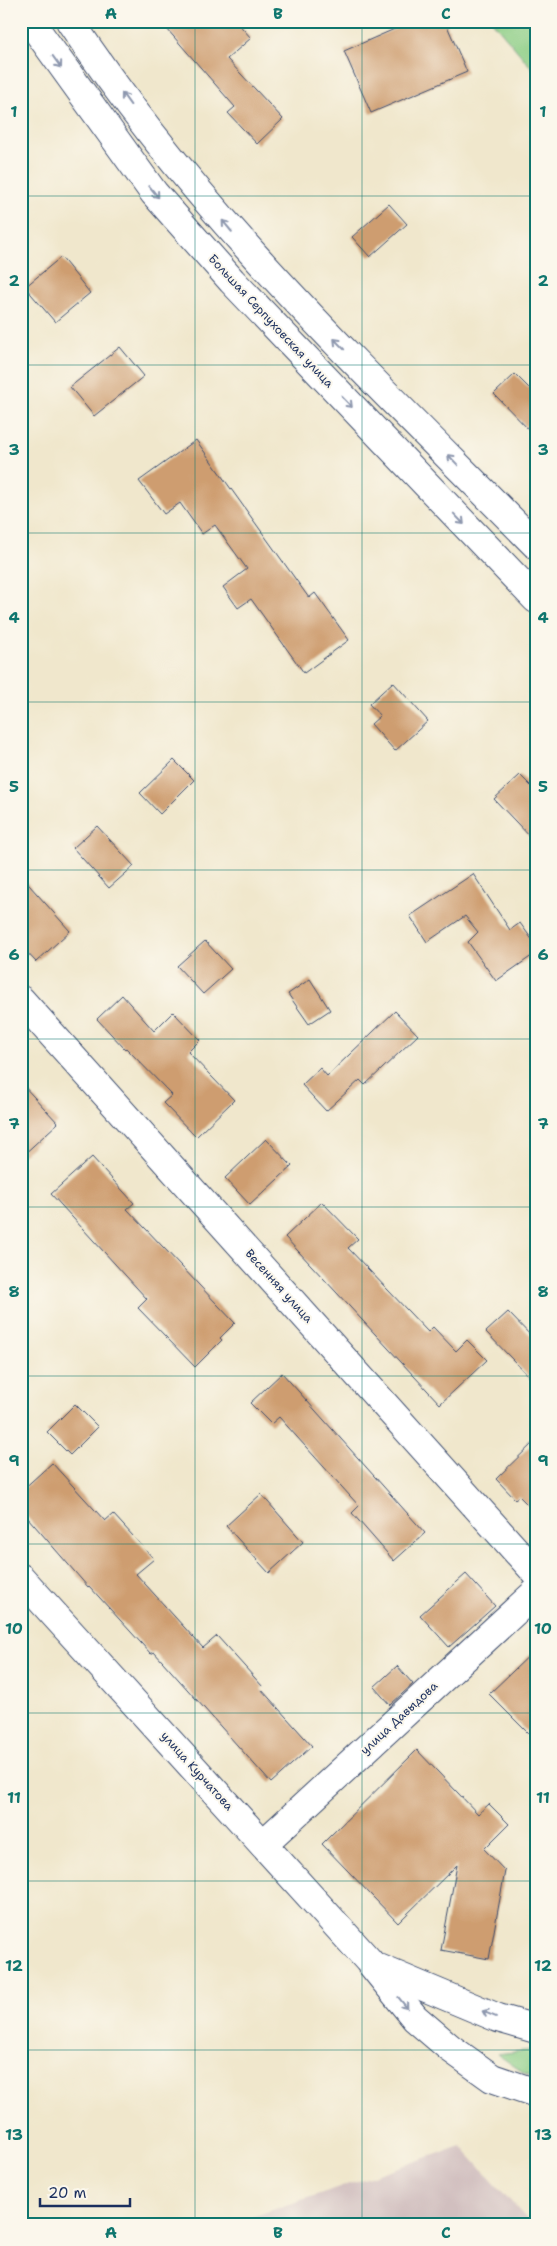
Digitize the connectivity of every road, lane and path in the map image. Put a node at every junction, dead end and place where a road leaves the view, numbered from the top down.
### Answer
1 (30, 21) edge
2 (70, 21) edge
3 (536, 545) edge
4 (536, 599) edge
5 (21, 1000) edge
6 (536, 1572) edge
7 (21, 1578) edge
8 (536, 1592) edge
9 (263, 1844) junction
10 (372, 1965) junction
11 (536, 2029) edge
12 (536, 2093) edge

1 -> 4 street, Большая Серпуховская улица
3 -> 2 street
5 - 6 street, Весенняя улица
7 - 9 street, улица Курчатова
8 - 9 street, улица Давыдова
9 - 10 street, улица Курчатова
11 -> 10 street, улица Курчатова
10 -> 12 street, улица Курчатова

